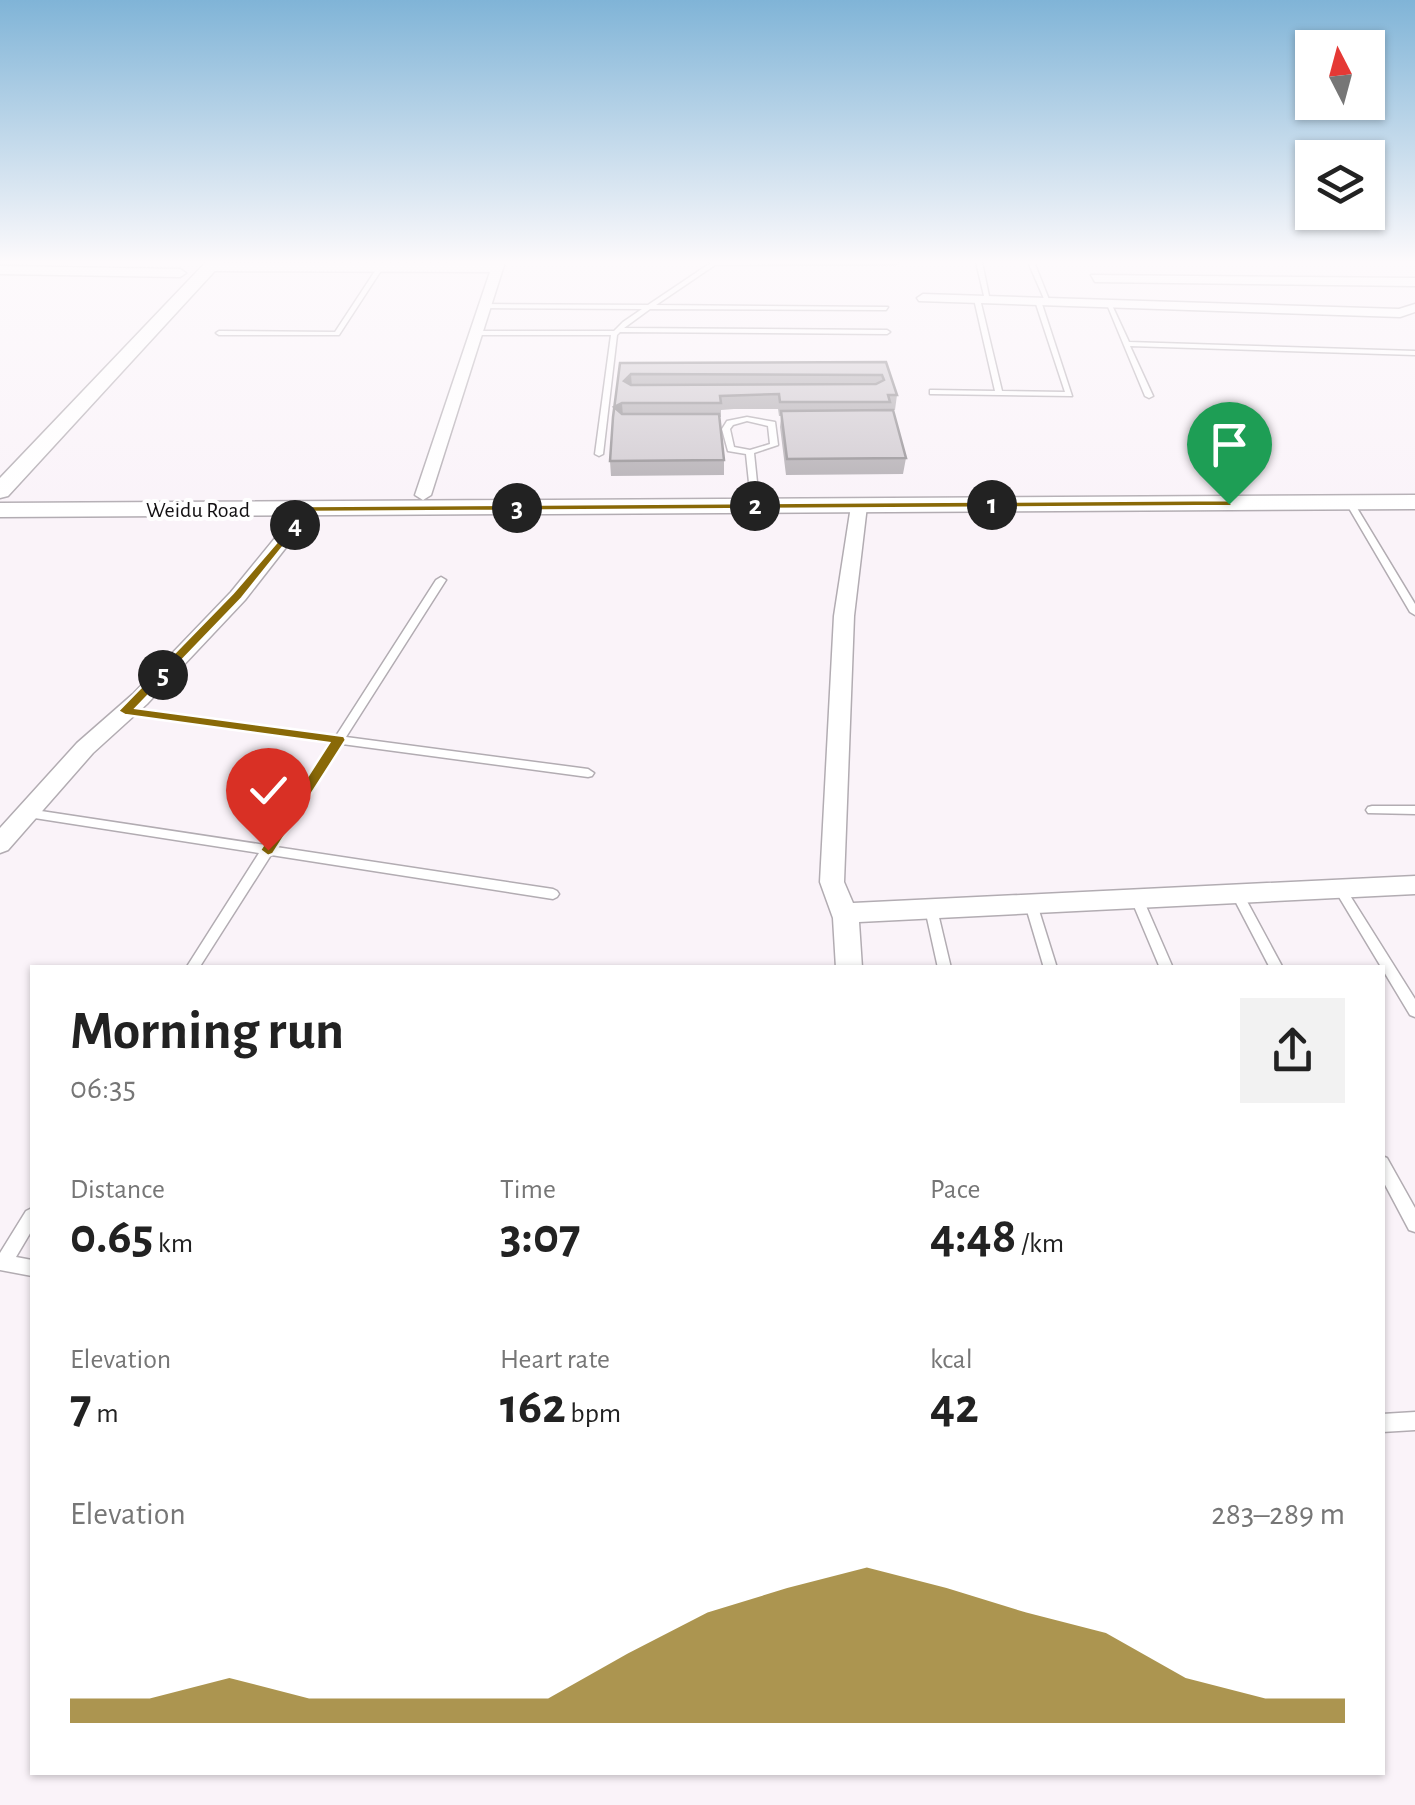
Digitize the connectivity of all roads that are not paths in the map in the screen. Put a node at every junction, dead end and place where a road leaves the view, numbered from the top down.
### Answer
1 (111, 346) edge
2 (129, 346) edge
3 (469, 346) edge
4 (615, 346) edge
5 (990, 346) edge
6 (1055, 346) edge
7 (1129, 346) edge
8 (1208, 346) edge
9 (1415, 352) edge
10 (83, 372) dead end
11 (933, 392) dead end
12 (999, 393) junction
13 (1149, 396) dead end
14 (746, 406) edge
15 (748, 419) junction
16 (784, 420) edge
17 (765, 421) junction
18 (712, 423) edge
19 (730, 423) junction
20 (750, 452) junction
21 (599, 454) dead end
22 (1415, 489) edge
23 (754, 492) junction
24 (0, 494) edge
25 (422, 494) junction
26 (1415, 502) edge
27 (1350, 503) junction
28 (859, 506) junction
29 (308, 509) junction
30 (0, 510) edge
31 (441, 580) dead end
32 (1415, 612) edge
33 (125, 711) junction
34 (339, 740) junction
35 (588, 773) dead end
36 (1372, 810) dead end
37 (1415, 810) edge
38 (11, 827) edge
39 (268, 850) junction
40 (1415, 885) edge
41 (1340, 889) junction
42 (553, 894) dead end
43 (1238, 895) junction
44 (1137, 899) junction
45 (1030, 904) junction
46 (931, 908) junction
47 (844, 912) junction
48 (194, 965) edge
49 (849, 965) edge
50 (945, 965) edge
51 (1050, 965) edge
52 (1166, 965) edge
53 (1275, 965) edge
54 (1415, 1011) edge
55 (1385, 1169) edge
56 (30, 1219) edge
57 (1415, 1224) edge
58 (2, 1262) edge
59 (30, 1268) edge
60 (1415, 1421) edge
61 (1385, 1423) edge

1 - 10 main road
2 - 24 main road
3 - 25 street
4 - 21 lane
5 - 12 lane
6 - 12 lane
7 - 13 lane
8 - 9 lane
11 - 12 lane
14 - 15 lane
15 - 17 lane
15 - 19 lane
16 - 17 lane
17 - 20 lane
18 - 19 lane
19 - 20 lane
20 - 23 lane
22 - 23 main road, Weidu Road
23 - 25 main road, Weidu Road
24 - 25 main road, Weidu Road
26 - 27 main road, Weidu Road
27 - 28 main road, Weidu Road
27 - 32 lane
28 - 29 main road, Weidu Road
28 - 47 street
29 - 30 main road, Weidu Road
29 - 33 street
31 - 34 lane
33 - 34 lane
33 - 38 street
34 - 35 lane
34 - 39 lane
36 - 37 lane
38 - 39 lane
39 - 42 lane
39 - 48 lane
40 - 41 street
41 - 43 street
41 - 54 lane
43 - 44 street
43 - 53 lane
44 - 45 street
44 - 52 lane
45 - 46 street
45 - 51 lane
46 - 47 street
46 - 50 lane
47 - 49 street
55 - 57 lane
56 - 58 lane
58 - 59 lane
60 - 61 lane

